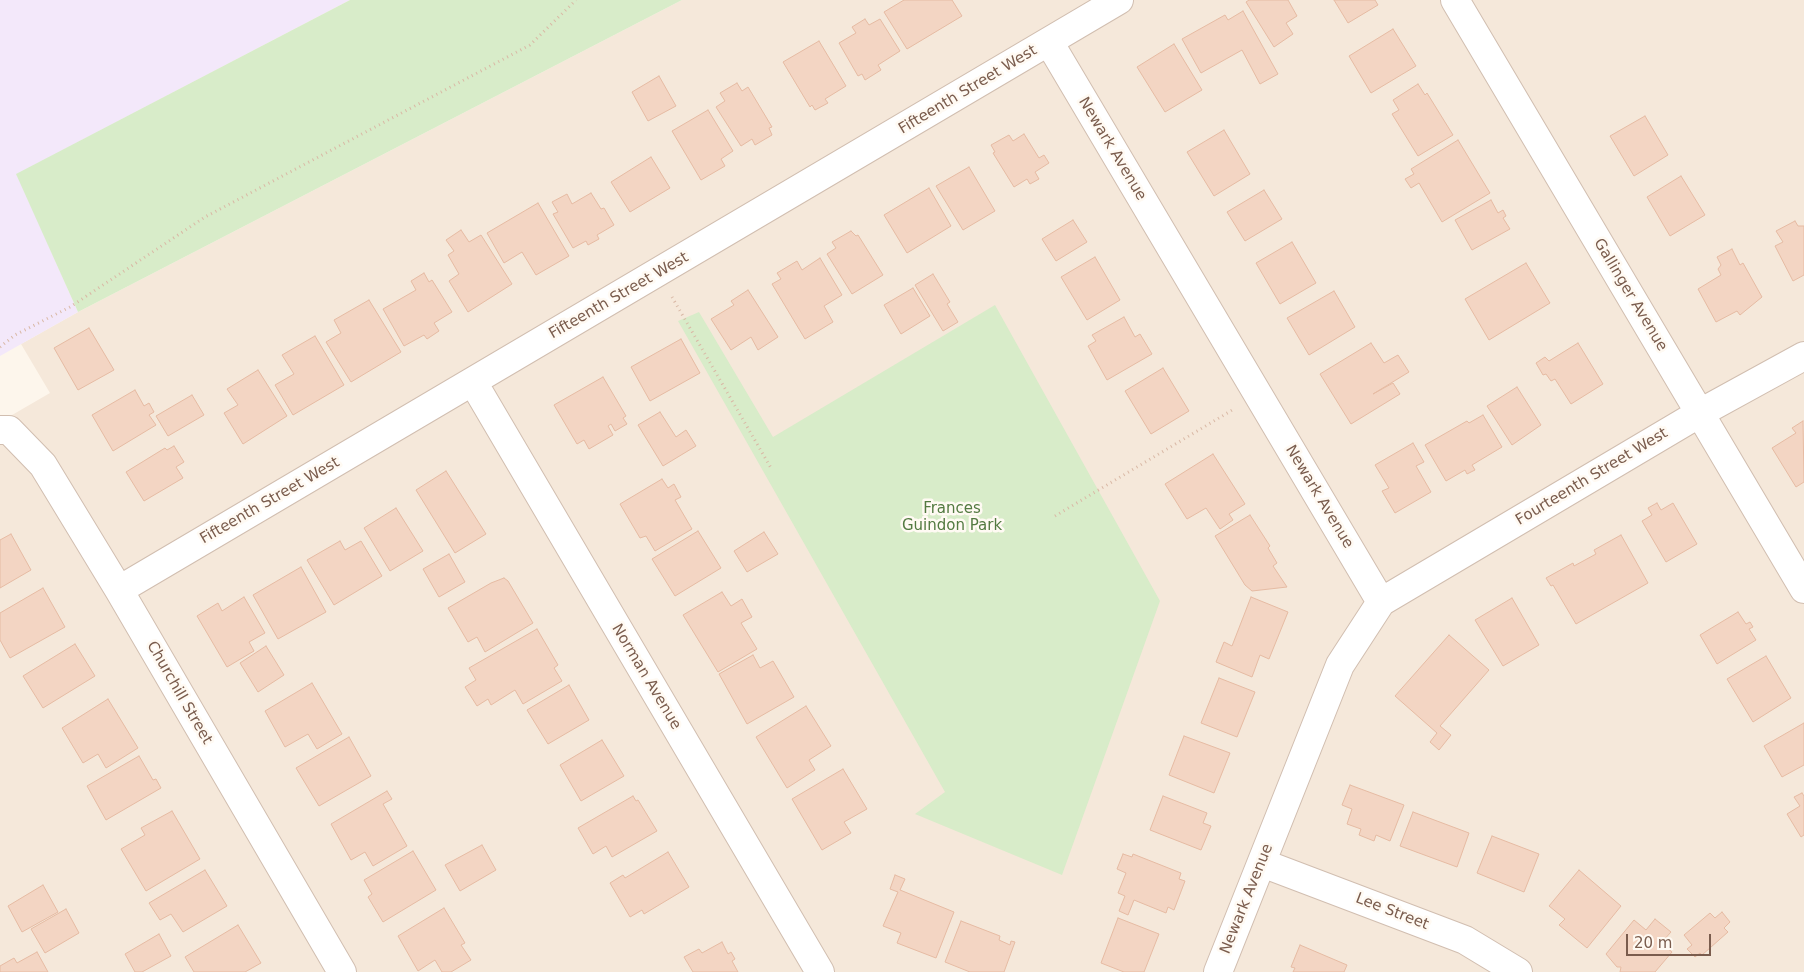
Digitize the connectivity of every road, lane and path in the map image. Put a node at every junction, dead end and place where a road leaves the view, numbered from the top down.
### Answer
1 (576, 0) edge
2 (1119, 0) edge
3 (1455, 0) edge
4 (1049, 42) junction
5 (657, 273) junction
6 (0, 347) edge
7 (1804, 356) edge
8 (472, 382) junction
9 (1258, 394) junction
10 (1700, 413) junction
11 (0, 430) edge
12 (772, 468) dead end
13 (1055, 516) dead end
14 (119, 590) junction
15 (1804, 590) edge
16 (1382, 602) junction
17 (1262, 862) junction
18 (342, 972) edge
19 (820, 972) edge
20 (1218, 972) edge
21 (1518, 972) edge

1 - 6 path
2 - 4 street, Fifteenth Street West
3 - 10 street, Gallinger Avenue
4 - 5 street, Fifteenth Street West
4 - 9 street, Newark Avenue
5 - 8 street, Fifteenth Street West
5 - 12 path
7 - 10 street, Fourteenth Street West
8 - 14 street, Fifteenth Street West
8 - 19 street, Norman Avenue
9 - 13 path
9 - 16 street, Newark Avenue
10 - 15 street, Gallinger Avenue
10 - 16 street, Fourteenth Street West
11 - 14 street, Churchill Street
14 - 18 street, Churchill Street
16 - 17 street, Newark Avenue
17 - 20 street, Newark Avenue
17 - 21 street, Lee Street

